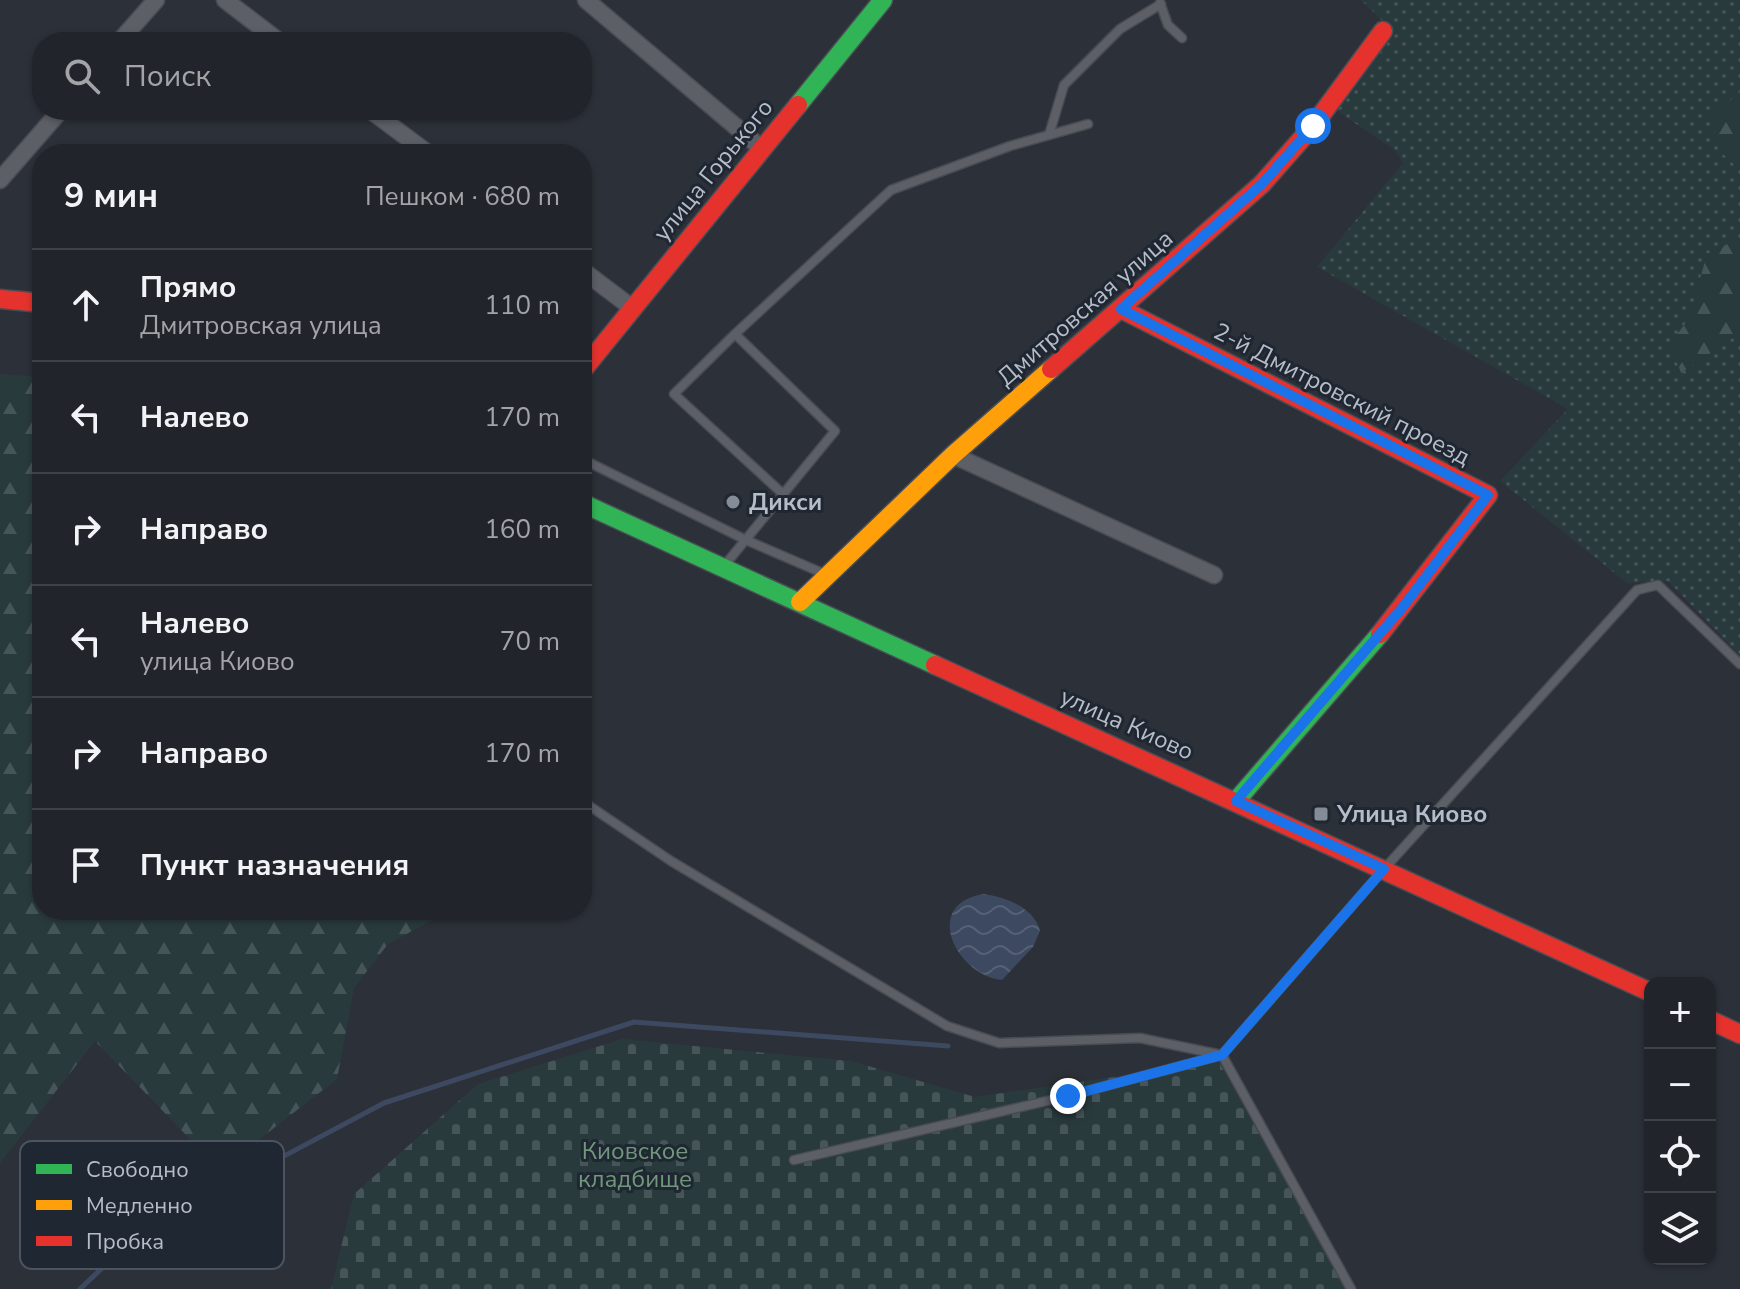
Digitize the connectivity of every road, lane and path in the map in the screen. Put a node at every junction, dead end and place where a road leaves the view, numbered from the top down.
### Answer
1 (156, 0) edge
2 (225, 0) edge
3 (586, 0) edge
4 (883, 0) edge
5 (1160, 2) edge
6 (1383, 31) dead end
7 (128, 32) edge
8 (267, 32) edge
9 (1182, 38) dead end
10 (52, 120) edge
11 (383, 120) edge
12 (1088, 124) dead end
13 (1049, 135) junction
14 (416, 144) edge
15 (761, 148) junction
16 (0, 180) edge
17 (592, 278) edge
18 (0, 299) edge
19 (32, 302) edge
20 (631, 307) junction
21 (1121, 309) junction
22 (735, 334) junction
23 (592, 358) edge
24 (953, 455) junction
25 (592, 464) edge
26 (783, 494) junction
27 (592, 508) edge
28 (746, 540) junction
29 (723, 567) junction
30 (828, 575) junction
31 (1214, 575) dead end
32 (800, 602) junction
33 (1740, 664) edge
34 (1236, 801) junction
35 (592, 808) edge
36 (1384, 869) junction
37 (1644, 989) edge
38 (1716, 1023) edge
39 (1740, 1034) edge
40 (1222, 1055) junction
41 (794, 1160) dead end
42 (1351, 1289) edge

1 - 7 street
2 - 8 street
3 - 15 street
4 - 15 street, улица Горького
5 - 9 lane
5 - 13 lane
6 - 21 street, Дмитровская улица
10 - 16 street
11 - 14 street
12 - 13 lane
13 - 22 lane
15 - 20 street, улица Горького
17 - 20 street
18 - 19 street
20 - 23 street, улица Горького
21 - 24 street, Дмитровская улица
21 - 34 street, 2-й Дмитровский проезд
22 - 26 lane
22 - 26 lane
24 - 30 street, Дмитровская улица
24 - 31 street
25 - 28 lane
26 - 28 lane
27 - 29 street, улица Киово
28 - 29 lane
28 - 30 lane
29 - 32 street, улица Киово
30 - 32 street, Дмитровская улица
32 - 34 street, улица Киово
33 - 36 lane
34 - 36 street, улица Киово
35 - 40 lane
36 - 37 street, улица Киово
36 - 40 lane
38 - 39 street
40 - 41 lane
40 - 42 lane

